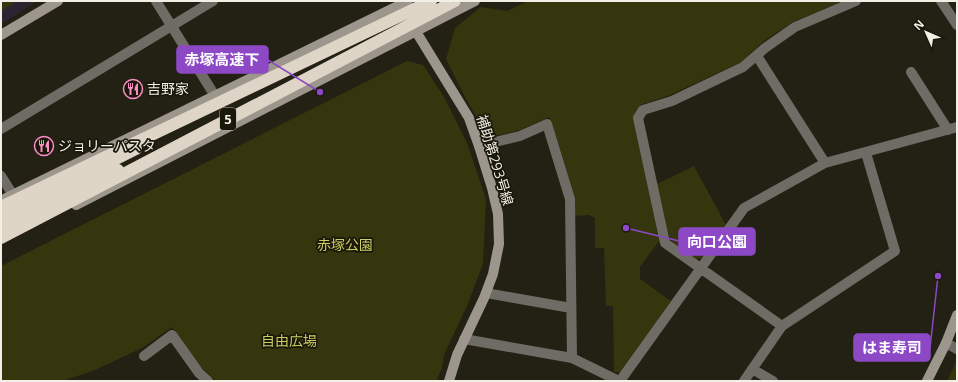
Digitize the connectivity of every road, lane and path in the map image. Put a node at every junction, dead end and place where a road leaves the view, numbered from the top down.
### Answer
1 (58, 1) edge
2 (156, 1) edge
3 (213, 1) edge
4 (431, 1) edge
5 (455, 1) edge
6 (475, 1) edge
7 (856, 1) edge
8 (941, 1) edge
9 (402, 2) edge
10 (957, 25) edge
11 (172, 26) junction
12 (416, 31) junction
13 (1, 36) edge
14 (332, 50) junction
15 (757, 56) junction
16 (338, 61) junction
17 (911, 72) dead end
18 (215, 96) junction
19 (1, 129) edge
20 (952, 129) edge
21 (479, 146) junction
22 (866, 153) junction
23 (825, 164) junction
24 (1, 176) edge
25 (13, 195) junction
26 (1, 200) edge
27 (1, 207) edge
28 (1, 217) edge
29 (1, 229) edge
30 (1, 238) edge
31 (1, 244) edge
32 (700, 269) junction
33 (486, 293) junction
34 (571, 308) junction
35 (957, 316) edge
36 (782, 326) junction
37 (464, 339) junction
38 (946, 343) junction
39 (957, 350) edge
40 (144, 356) dead end
41 (572, 358) junction
42 (752, 369) junction
43 (208, 381) edge
44 (449, 381) edge
45 (620, 381) edge
46 (744, 381) edge
47 (773, 381) edge
48 (927, 381) edge

1 - 13 main road
2 - 11 street
3 - 11 street
4 - 14 highway, 5, bridge
5 - 16 highway, 5, bridge
6 - 12 main road
7 - 15 street
8 - 10 street
9 - 12 main road, 補助第293号線
9 - 18 main road
11 - 18 street
11 - 19 street
12 - 21 main road, 補助第293号線
12 - 31 main road
14 - 27 highway, 5, bridge
14 - 28 highway, bridge
15 - 23 street
15 - 32 street
16 - 29 highway, bridge
16 - 30 highway, 5, bridge
17 - 20 street
18 - 25 main road
20 - 22 street
21 - 33 main road, 補助第293号線
21 - 34 street
22 - 23 street
22 - 36 street
23 - 32 street
24 - 25 street
25 - 26 main road
32 - 36 street
32 - 45 street
33 - 34 street
33 - 37 main road, 補助第293号線
34 - 41 street
35 - 38 main road
36 - 42 street
37 - 41 street
37 - 44 main road, 補助第293号線
38 - 39 street
38 - 48 main road
40 - 43 street
41 - 45 street
42 - 46 street
42 - 47 street

